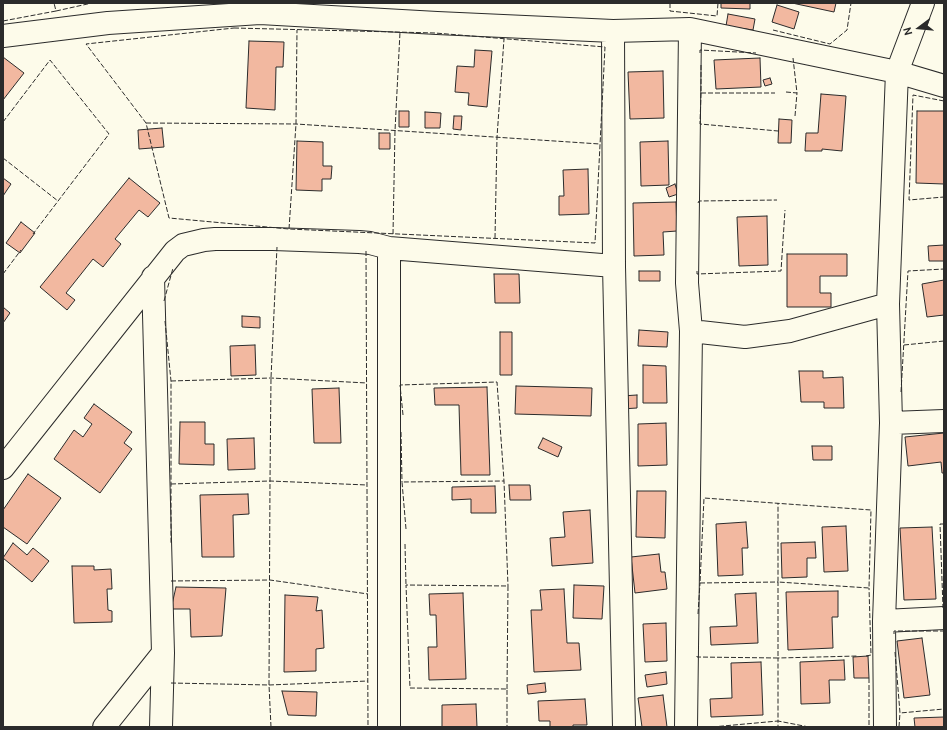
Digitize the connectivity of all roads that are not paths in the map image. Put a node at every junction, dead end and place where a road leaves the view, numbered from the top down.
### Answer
1 (923, 3) edge
2 (690, 29) junction
3 (613, 31) junction
4 (3, 36) edge
5 (897, 72) junction
6 (944, 86) edge
7 (389, 248) junction
8 (614, 266) junction
9 (154, 277) junction
10 (888, 304) junction
11 (691, 331) junction
12 (944, 421) edge
13 (891, 424) junction
14 (3, 468) edge
15 (944, 618) edge
16 (884, 621) junction
17 (163, 653) junction
18 (104, 727) edge
19 (161, 727) edge
20 (389, 727) edge
21 (624, 727) edge
22 (686, 727) edge
23 (885, 727) edge

1 - 5 street
2 - 3 street
2 - 5 street
2 - 11 street
3 - 4 street
3 - 8 street
5 - 6 street
5 - 10 street
7 - 8 street
7 - 9 street
7 - 20 street
8 - 21 street
9 - 14 street
9 - 17 street
10 - 11 street
10 - 13 street
11 - 22 street
12 - 13 street
13 - 16 street
15 - 16 street
16 - 23 street
17 - 18 street
17 - 19 street

